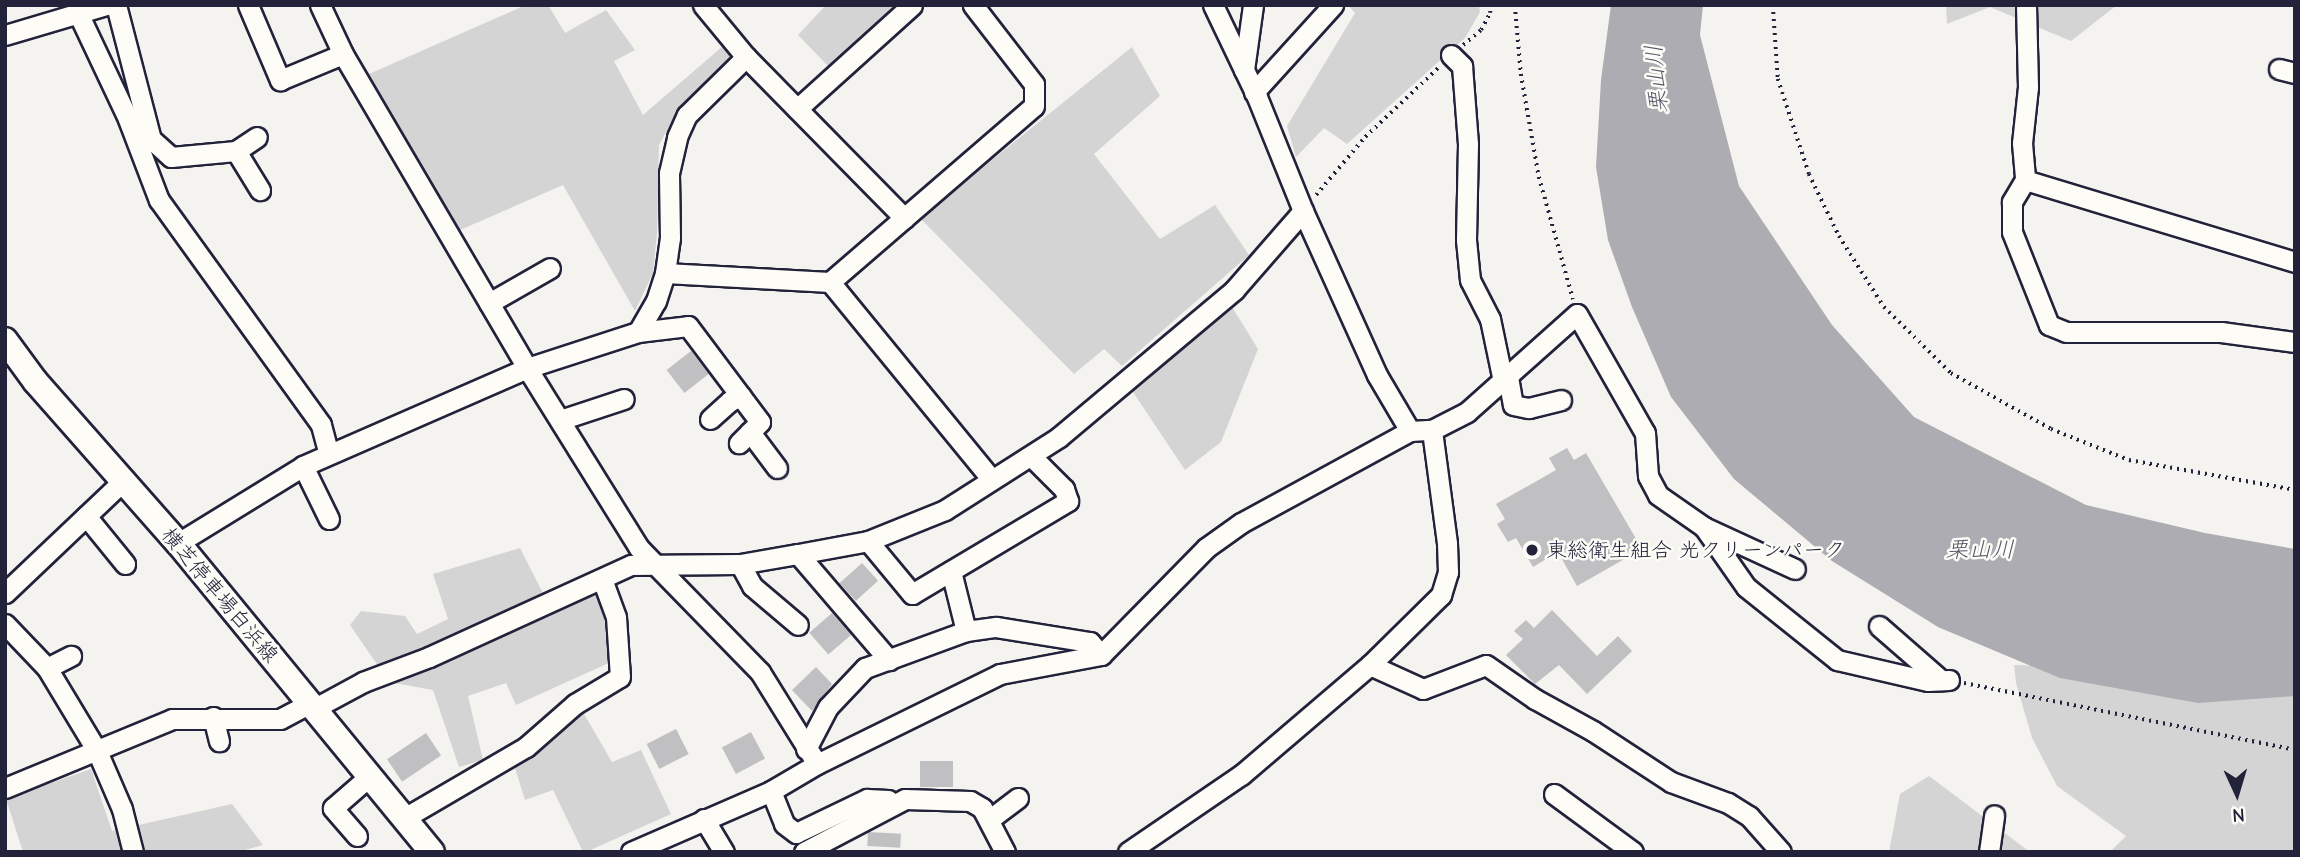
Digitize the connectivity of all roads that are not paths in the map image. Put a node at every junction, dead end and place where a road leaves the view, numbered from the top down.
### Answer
1 (105, 5) edge
2 (116, 5) edge
3 (248, 5) edge
4 (320, 5) edge
5 (703, 5) edge
6 (912, 5) edge
7 (974, 5) edge
8 (1213, 5) edge
9 (1253, 5) edge
10 (1332, 5) edge
11 (2026, 5) edge
12 (78, 13) junction
13 (5, 35) edge
14 (343, 54) junction
15 (1451, 55) road end
16 (746, 57) junction
17 (1244, 71) junction
18 (1254, 92) junction
19 (797, 109) junction
20 (257, 137) dead end
21 (236, 151) junction
22 (2025, 180) junction
23 (260, 190) dead end
24 (1303, 211) junction
25 (904, 218) junction
26 (2295, 262) edge
27 (550, 268) dead end
28 (665, 273) junction
29 (830, 282) junction
30 (489, 303) junction
31 (638, 332) junction
32 (5, 340) edge
33 (2295, 342) edge
34 (527, 368) junction
35 (1506, 379) junction
36 (741, 396) junction
37 (624, 399) dead end
38 (1561, 400) dead end
39 (710, 419) dead end
40 (560, 421) junction
41 (1432, 430) junction
42 (1410, 431) junction
43 (329, 454) junction
44 (1032, 457) junction
45 (303, 466) junction
46 (777, 468) dead end
47 (991, 480) junction
48 (122, 482) junction
49 (86, 516) junction
50 (329, 519) dead end
51 (1704, 527) junction
52 (868, 541) junction
53 (178, 543) junction
54 (798, 554) junction
55 (125, 564) dead end
56 (740, 564) junction
57 (652, 565) junction
58 (1796, 569) dead end
59 (951, 571) junction
60 (602, 579) junction
61 (5, 593) edge
62 (5, 624) edge
63 (798, 625) dead end
64 (1878, 626) dead end
65 (966, 631) junction
66 (1101, 654) junction
67 (71, 656) dead end
68 (889, 660) junction
69 (1370, 665) junction
70 (47, 668) junction
71 (313, 705) junction
72 (213, 717) junction
73 (219, 741) dead end
74 (97, 751) junction
75 (811, 757) junction
76 (371, 775) junction
77 (5, 788) edge
78 (771, 791) junction
79 (1554, 794) dead end
80 (1018, 798) dead end
81 (893, 805) junction
82 (1994, 815) dead end
83 (406, 817) junction
84 (704, 819) junction
85 (990, 819) junction
86 (357, 836) dead end
87 (133, 852) edge
88 (432, 852) edge
89 (631, 852) edge
90 (724, 852) edge
91 (804, 852) edge
92 (1005, 852) edge
93 (1128, 852) edge
94 (1633, 852) edge
95 (1781, 852) edge
96 (1989, 852) edge

1 - 12 street
2 - 21 street
3 - 14 street
4 - 14 street
5 - 16 street
6 - 19 street
7 - 25 street
8 - 17 street
9 - 17 street
10 - 18 street
11 - 22 street
12 - 13 street
12 - 43 street
14 - 30 street
15 - 35 street
16 - 19 street
16 - 28 street
17 - 18 street
18 - 24 street
19 - 25 street
20 - 21 street
21 - 23 street
22 - 26 street
22 - 33 street
24 - 42 street
24 - 44 street
25 - 29 street
27 - 30 street
28 - 29 street
28 - 31 street
29 - 47 street
30 - 34 street
31 - 34 street
31 - 36 street
32 - 48 main road, 横芝停車場白浜線
34 - 40 street
34 - 43 street
35 - 38 street
35 - 41 street
35 - 51 street
36 - 39 street
36 - 46 street
37 - 40 street
40 - 57 street
41 - 42 street
41 - 69 street
42 - 66 street
43 - 45 street
44 - 47 street
44 - 59 street
45 - 50 street
45 - 53 street
47 - 52 street
48 - 49 street
48 - 53 main road, 横芝停車場白浜線
49 - 55 street
49 - 61 street
51 - 58 street
51 - 64 street
52 - 54 street
52 - 59 street
53 - 71 main road, 横芝停車場白浜線
54 - 56 street
54 - 68 street
56 - 57 street
56 - 63 street
57 - 60 street
57 - 75 street
59 - 65 street
60 - 71 street
60 - 83 street
62 - 70 street
65 - 66 street
65 - 68 street
66 - 75 street
67 - 70 street
68 - 75 street
69 - 93 street
69 - 95 street
70 - 74 street
71 - 72 street
71 - 76 main road, 横芝停車場白浜線
72 - 73 street
72 - 74 street
74 - 77 street
74 - 87 street
75 - 78 street
76 - 83 main road, 横芝停車場白浜線
76 - 86 street
78 - 81 street
78 - 84 street
79 - 94 street
80 - 85 street
81 - 85 street
81 - 91 street
82 - 96 street
83 - 88 main road, 横芝停車場白浜線
84 - 89 street
84 - 90 street
85 - 92 street

